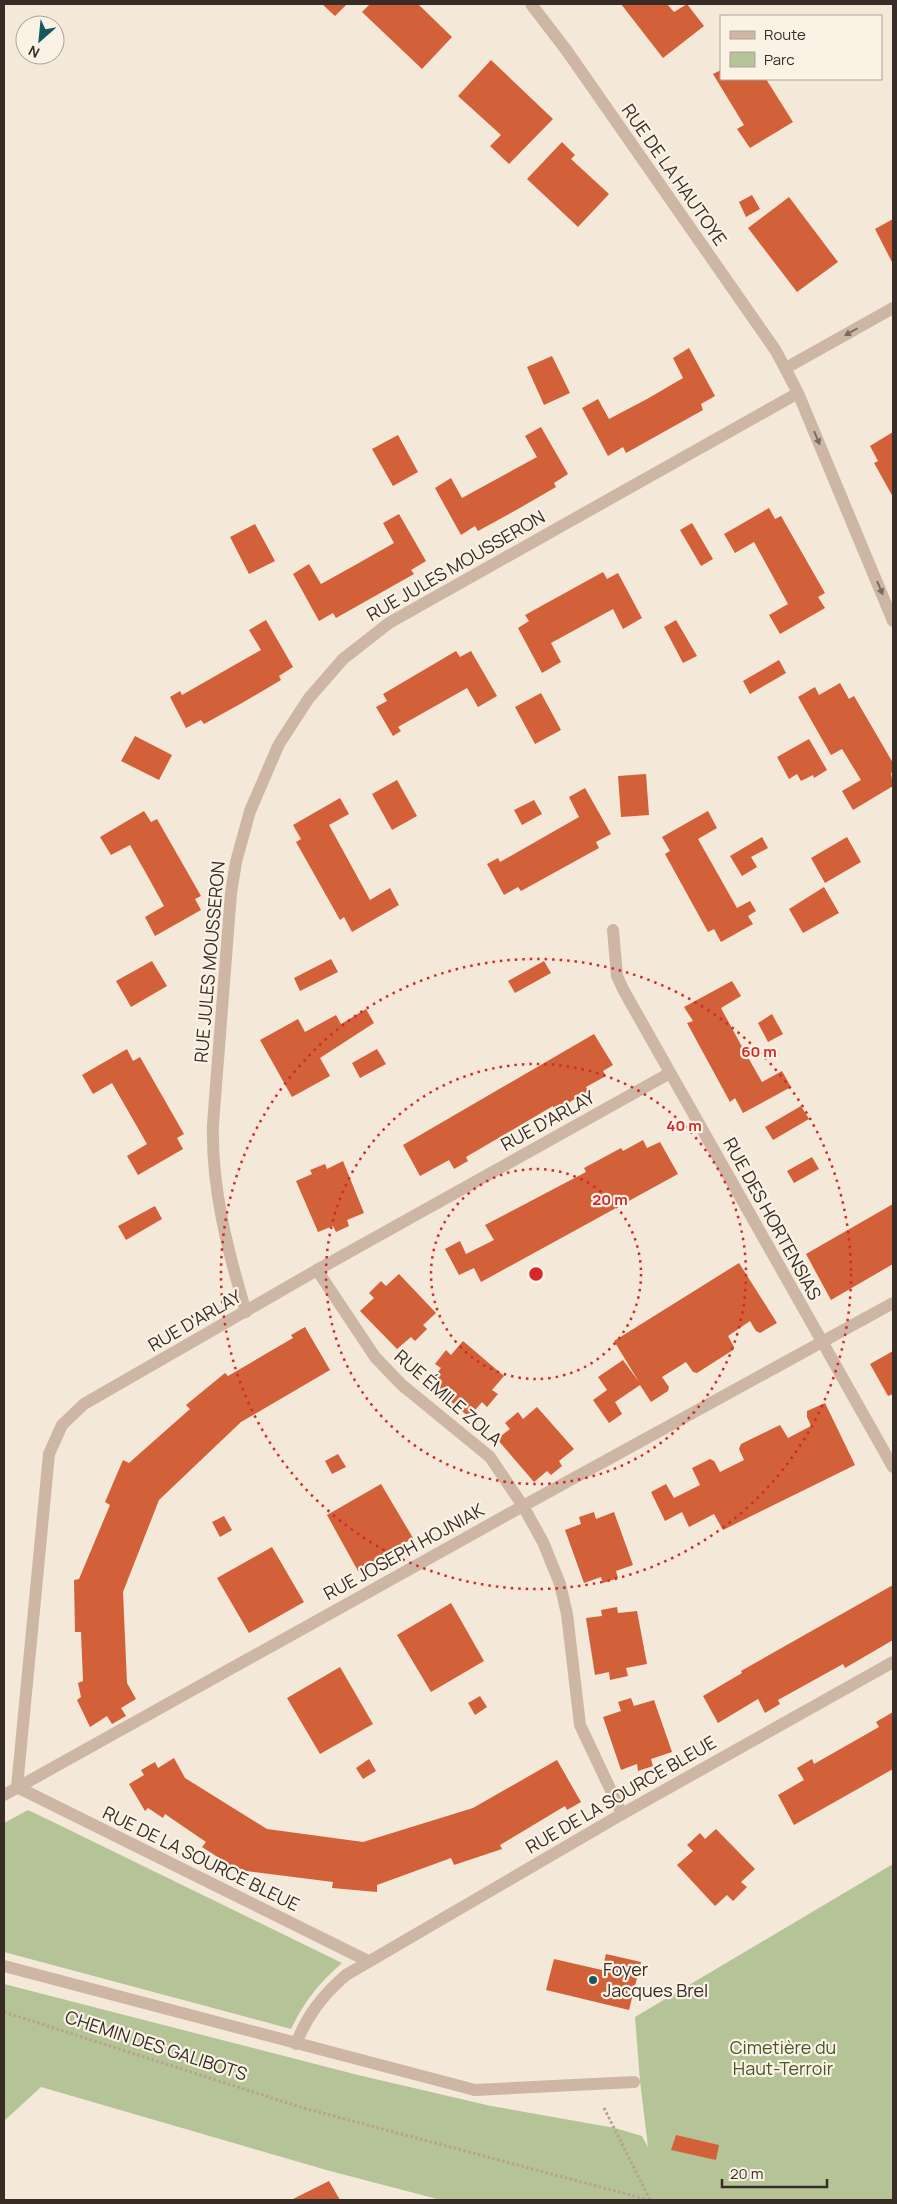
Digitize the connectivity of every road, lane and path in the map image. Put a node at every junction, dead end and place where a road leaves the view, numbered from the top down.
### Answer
1 (531, 4) edge
2 (893, 308) edge
3 (786, 368) junction
4 (798, 394) junction
5 (893, 621) edge
6 (613, 930) dead end
7 (670, 1073) junction
8 (317, 1270) junction
9 (893, 1303) edge
10 (246, 1312) junction
11 (821, 1341) junction
12 (893, 1467) edge
13 (523, 1506) junction
14 (893, 1662) edge
15 (17, 1787) junction
16 (4, 1795) edge
17 (622, 1814) junction
18 (368, 1961) junction
19 (4, 1966) edge
20 (4, 2012) edge
21 (296, 2044) junction
22 (634, 2082) dead end
23 (591, 2084) junction
24 (649, 2200) edge

1 - 3 street, RUE DE LA HAUTOYE
2 -> 3 street
3 - 4 street, RUE DE LA HAUTOYE
4 -> 5 street, RUE DE LA HAUTOYE
4 - 10 street, RUE JULES MOUSSERON
6 - 7 street, RUE DES HORTENSIAS
7 - 8 street, RUE D'ARLAY
7 - 11 street, RUE DES HORTENSIAS
8 - 10 street, RUE D'ARLAY
8 - 13 street, RUE ÉMILE ZOLA
9 - 11 street, RUE JOSEPH HOJNIAK
10 - 15 street, RUE D'ARLAY
11 - 12 street, RUE DES HORTENSIAS
11 - 13 street, RUE JOSEPH HOJNIAK
13 - 15 street, RUE JOSEPH HOJNIAK
13 - 17 street, RUE ÉMILE ZOLA
14 - 17 street, RUE DE LA SOURCE BLEUE
15 - 16 street, RUE JOSEPH HOJNIAK
15 - 18 street, RUE DE LA SOURCE BLEUE
17 - 18 street, RUE DE LA SOURCE BLEUE
18 - 21 street, RUE DE LA SOURCE BLEUE
19 - 21 street
20 - 24 path, CHEMIN DES GALIBOTS
21 - 23 street
22 - 23 street
23 - 24 path

